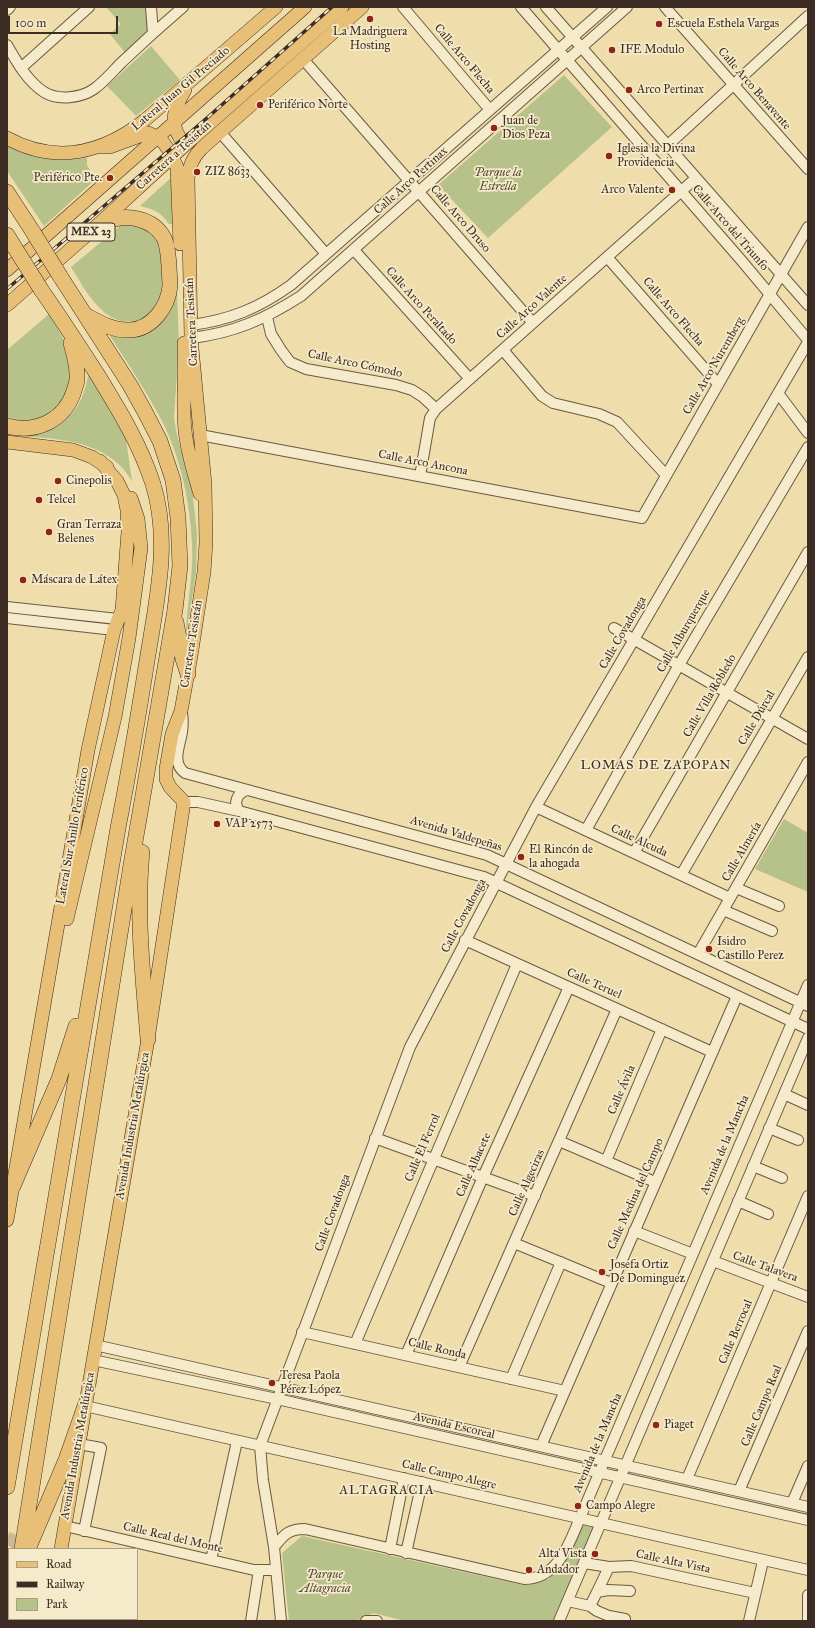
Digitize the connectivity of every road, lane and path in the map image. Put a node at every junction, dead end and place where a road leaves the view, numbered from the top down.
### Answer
1 (10, 7) edge
2 (89, 7) edge
3 (151, 7) edge
4 (183, 7) edge
5 (276, 7) edge
6 (305, 7) edge
7 (342, 7) edge
8 (361, 7) edge
9 (403, 7) edge
10 (521, 7) edge
11 (546, 7) edge
12 (607, 7) edge
13 (627, 7) edge
14 (665, 7) edge
15 (7, 10) edge
16 (808, 16) edge
17 (153, 33) junction
18 (311, 34) junction
19 (574, 37) junction
20 (7, 45) edge
21 (582, 47) junction
22 (559, 50) junction
23 (303, 59) junction
24 (568, 60) junction
25 (21, 68) junction
26 (195, 78) junction
27 (256, 82) junction
28 (733, 85) junction
29 (490, 110) junction
30 (240, 115) junction
31 (173, 124) junction
32 (220, 132) junction
33 (158, 137) junction
34 (7, 138) edge
35 (185, 145) junction
36 (668, 145) junction
37 (100, 146) junction
38 (172, 156) junction
39 (808, 170) edge
40 (696, 178) junction
41 (410, 181) junction
42 (7, 192) edge
43 (419, 192) junction
44 (681, 192) junction
45 (808, 227) edge
46 (89, 233) junction
47 (354, 250) junction
48 (11, 254) edge
49 (326, 254) junction
50 (607, 257) junction
51 (781, 275) junction
52 (770, 294) junction
53 (7, 305) edge
54 (808, 305) edge
55 (87, 316) junction
56 (266, 317) junction
57 (533, 323) junction
58 (67, 328) junction
59 (191, 332) junction
60 (808, 341) edge
61 (503, 350) junction
62 (470, 379) junction
63 (718, 384) junction
64 (778, 393) junction
65 (436, 409) junction
66 (7, 426) edge
67 (808, 433) edge
68 (200, 435) junction
69 (7, 442) edge
70 (808, 448) edge
71 (100, 461) junction
72 (666, 475) junction
73 (420, 476) junction
74 (206, 515) junction
75 (642, 518) joint
76 (808, 552) edge
77 (7, 607) edge
78 (33, 610) junction
79 (175, 610) junction
80 (7, 618) edge
81 (32, 621) junction
82 (116, 625) junction
83 (614, 628) dead end
84 (634, 640) junction
85 (808, 657) edge
86 (679, 665) junction
87 (188, 674) junction
88 (727, 693) junction
89 (181, 711) junction
90 (772, 718) junction
91 (808, 739) edge
92 (808, 762) edge
93 (146, 773) junction
94 (247, 790) junction
95 (184, 802) junction
96 (536, 807) junction
97 (240, 811) junction
98 (118, 828) junction
99 (586, 830) junction
100 (634, 853) junction
101 (506, 863) junction
102 (681, 875) junction
103 (496, 882) junction
104 (736, 888) junction
105 (730, 898) junction
106 (780, 906) dead end
107 (723, 910) junction
108 (772, 931) dead end
109 (465, 940) junction
110 (54, 950) junction
111 (698, 954) junction
112 (517, 964) junction
113 (808, 985) edge
114 (570, 987) junction
115 (737, 996) junction
116 (804, 1004) edge
117 (617, 1009) junction
118 (792, 1022) junction
119 (662, 1029) junction
120 (808, 1030) edge
121 (808, 1038) edge
122 (148, 1039) junction
123 (712, 1052) junction
124 (784, 1094) junction
125 (808, 1105) edge
126 (769, 1128) junction
127 (375, 1138) junction
128 (798, 1140) dead end
129 (559, 1141) junction
130 (433, 1159) junction
131 (606, 1161) junction
132 (753, 1166) junction
133 (483, 1177) junction
134 (782, 1178) dead end
135 (655, 1182) junction
136 (13, 1186) junction
137 (535, 1196) junction
138 (808, 1196) edge
139 (738, 1201) junction
140 (768, 1214) dead end
141 (7, 1220) edge
142 (634, 1232) junction
143 (514, 1243) junction
144 (693, 1254) junction
145 (712, 1261) junction
146 (561, 1262) junction
147 (611, 1283) junction
148 (771, 1283) junction
149 (808, 1297) edge
150 (302, 1332) junction
151 (808, 1332) edge
152 (355, 1344) junction
153 (95, 1345) junction
154 (406, 1355) junction
155 (93, 1360) junction
156 (459, 1367) junction
157 (511, 1379) junction
158 (281, 1388) junction
159 (565, 1391) junction
160 (277, 1398) junction
161 (85, 1406) junction
162 (238, 1441) junction
163 (79, 1444) junction
164 (260, 1446) junction
165 (541, 1446) junction
166 (604, 1460) junction
167 (626, 1465) junction
168 (808, 1466) edge
169 (599, 1472) junction
170 (621, 1477) junction
171 (404, 1478) junction
172 (687, 1479) junction
173 (422, 1482) junction
174 (7, 1487) edge
175 (739, 1491) junction
176 (792, 1503) junction
177 (808, 1507) edge
178 (580, 1518) junction
179 (808, 1520) edge
180 (602, 1523) junction
181 (65, 1526) junction
182 (84, 1531) junction
183 (274, 1547) junction
184 (22, 1548) edge
185 (28, 1548) edge
186 (61, 1548) edge
187 (390, 1549) junction
188 (406, 1552) junction
189 (211, 1560) junction
190 (763, 1560) junction
191 (584, 1563) junction
192 (608, 1567) junction
193 (259, 1570) junction
194 (276, 1570) junction
195 (808, 1570) edge
196 (597, 1592) junction
197 (630, 1592) dead end
198 (755, 1593) junction
199 (808, 1595) edge
200 (568, 1601) junction
201 (590, 1606) junction
202 (625, 1619) dead end
203 (251, 1621) edge
204 (281, 1621) edge
205 (366, 1621) edge
206 (377, 1621) edge
207 (559, 1621) edge
208 (749, 1621) edge
209 (808, 1621) edge

1 - 15 street
2 - 25 street
3 - 17 street
4 - 17 street
5 - 26 main road, Lateral Juan Gil Preciado
6 - 31 main road, Carretera a Tesistán / MEX 23
7 - 18 main road, Carretera a Tesistán / MEX 23
8 - 18 main road
8 - 23 main road, Carretera Tesistán
9 - 29 street, Calle Arco Flecha
10 - 22 street, Calle Arco del Triunfo
11 - 19 street, Calle Arco del Triunfo
12 - 19 street, Calle Arco Pertinax
13 - 21 street, Calle Arco Pertinax
14 - 28 street, Calle Arco Benavente
16 - 28 street
17 - 25 street
18 - 27 main road, Carretera a Tesistán / MEX 23
19 - 21 street, Calle Arco del Triunfo
19 - 22 street, Calle Arco Pertinax
20 - 25 street
21 - 24 street, Calle Arco Pertinax
21 - 36 street, Calle Arco del Triunfo
22 - 24 street, Calle Arco del Triunfo
22 - 29 street, Calle Arco Pertinax
23 - 30 main road, Carretera Tesistán
23 - 41 street, Calle Arco Druso
24 - 43 street, Calle Arco Pertinax
24 - 44 street, Calle Arco del Triunfo
26 - 31 main road
26 - 37 main road, Lateral Juan Gil Preciado
27 - 30 main road
27 - 35 main road, Carretera a Tesistán / MEX 23
28 - 36 street
28 - 39 street, Calle Arco Benavente
29 - 41 street, Calle Arco Pertinax
30 - 32 main road, Carretera Tesistán
31 - 33 main road, Carretera a Tesistán / MEX 23
31 - 35 main road
32 - 49 street
32 - 59 main road, Carretera Tesistán
33 - 37 main road
33 - 38 main road
33 - 48 main road, Carretera a Tesistán / MEX 23
34 - 37 main road, Lateral Juan Gil Preciado
35 - 38 main road, Carretera a Tesistán / MEX 23
36 - 40 street, Calle Arco del Triunfo
38 - 46 main road, Carretera a Tesistán / MEX 23
38 - 74 main road
40 - 44 street, Calle Arco Valente
40 - 51 street, Calle Arco del Triunfo
41 - 43 street, Calle Arco Druso
41 - 49 street, Calle Arco Pertinax
42 - 55 highway, bridge
43 - 47 street, Calle Arco Pertinax
43 - 57 street, Calle Arco Druso
44 - 50 street, Calle Arco Valente
44 - 52 street, Calle Arco del Triunfo
45 - 51 street, Calle Arco Nuremberg
46 - 53 main road, Carretera a Tesistán / MEX 23
46 - 55 highway
47 - 56 street, Calle Arco Pertinax
47 - 62 street, Calle Arco Peraltado
48 - 58 highway, bridge
49 - 59 street, Calle Arco Pertinax
50 - 57 street, Calle Arco Valente
50 - 63 street, Calle Arco Flecha
51 - 52 street, Calle Arco Nuremberg
51 - 54 street, Calle Arco del Triunfo
52 - 60 street, Calle Arco del Triunfo
52 - 63 street, Calle Arco Nuremberg
55 - 79 highway
56 - 59 street, Calle Arco Pertinax
56 - 65 street, Calle Arco Cómodo
57 - 61 street, Calle Arco Valente
58 - 66 highway
58 - 98 highway
59 - 68 main road, Carretera Tesistán
60 - 64 street, Calle Covadonga
61 - 62 street, Calle Arco Valente
61 - 72 street
62 - 65 street, Calle Arco Valente
63 - 72 street, Calle Arco Nuremberg
64 - 67 street
64 - 84 street, Calle Covadonga
65 - 73 street, Calle Arco Valente
68 - 73 street, Calle Arco Ancona
68 - 74 main road, Carretera Tesistán
69 - 71 main road
70 - 86 street, Calle Alburquerque
71 - 82 main road, Lateral Sur Anillo Periférico
71 - 110 main road
72 - 75 street, Calle Arco Nuremberg
73 - 75 street, Calle Arco Ancona
74 - 87 main road, Carretera Tesistán
76 - 88 street, Calle Villa Robledo
77 - 78 street
78 - 81 street
78 - 82 street
79 - 87 highway
79 - 93 highway
80 - 81 street
81 - 82 street
82 - 110 main road, Lateral Sur Anillo Periférico
83 - 84 street
84 - 86 street
84 - 96 street, Calle Covadonga
85 - 90 street, Calle Dúrcal
86 - 88 street
86 - 99 street, Calle Alburquerque
87 - 89 main road, Carretera Tesistán
88 - 90 street
88 - 100 street, Calle Villa Robledo
89 - 94 street, Avenida Valdepeñas
89 - 95 main road
90 - 91 street
90 - 102 street, Calle Dúrcal
92 - 104 street, Calle Almería
93 - 122 highway
93 - 184 highway
94 - 97 street
94 - 101 street, Avenida Valdepeñas
95 - 97 street
95 - 122 main road, Avenida Industria Metalúrgica
96 - 99 street, Calle Alcuda
96 - 101 street, Calle Covadonga
97 - 103 street
98 - 136 highway
98 - 174 highway
99 - 100 street, Calle Alcuda
100 - 102 street, Calle Alcuda
101 - 103 street, Calle Covadonga
101 - 111 street, Avenida Valdepeñas
102 - 105 street, Calle Alcuda
103 - 109 street, Calle Covadonga
103 - 115 street
104 - 105 street, Calle Almería
104 - 106 street
105 - 107 street, Calle Almería
107 - 108 street
107 - 111 street, Calle Almería
109 - 112 street, Calle Teruel
109 - 127 street, Calle Covadonga
110 - 136 main road, Lateral Sur Anillo Periférico
111 - 116 street, Avenida Valdepeñas
112 - 114 street, Calle Teruel
112 - 130 street, Calle El Ferrol
113 - 116 street, Avenida de la Mancha
114 - 117 street, Calle Teruel
114 - 133 street, Calle Albacete
115 - 118 street
115 - 123 street, Calle Medina del Campo
116 - 118 street, Avenida de la Mancha
117 - 119 street, Calle Teruel
117 - 129 street, Calle Algeciras
118 - 120 street
118 - 144 street, Avenida de la Mancha
119 - 123 street, Calle Teruel
119 - 131 street, Calle Ávila
121 - 124 street
122 - 153 main road, Avenida Industria Metalúrgica
123 - 135 street, Calle Medina del Campo
124 - 125 street
124 - 126 street
126 - 128 street
126 - 132 street
127 - 130 street
127 - 150 street, Calle Covadonga
129 - 131 street
129 - 137 street, Calle Algeciras
130 - 133 street
130 - 152 street, Calle El Ferrol
131 - 135 street
132 - 134 street
132 - 139 street
133 - 137 street
133 - 154 street, Calle Albacete
135 - 142 street, Calle Medina del Campo
136 - 141 main road, Lateral Sur Anillo Periférico
137 - 143 street, Calle Algeciras
138 - 148 street, Calle Berrocal
139 - 140 street
139 - 145 street
142 - 144 street
142 - 147 street, Calle Medina del Campo
143 - 146 street
143 - 156 street, Calle Algeciras
144 - 166 street, Avenida de la Mancha
145 - 148 street, Calle Talavera
145 - 167 street
146 - 147 street
146 - 157 street
147 - 159 street, Calle Medina del Campo
148 - 149 street, Calle Talavera
148 - 172 street, Calle Berrocal
150 - 152 street, Calle Ronda
150 - 158 street, Calle Covadonga
151 - 175 street, Calle Campo Real
152 - 154 street, Calle Ronda
153 - 155 main road, Avenida Industria Metalúrgica
153 - 158 street, Avenida Escoreal
154 - 156 street, Calle Ronda
155 - 160 street, Avenida Escoreal
155 - 161 main road, Avenida Industria Metalúrgica
156 - 157 street, Calle Ronda
157 - 159 street, Calle Ronda
158 - 160 street, Calle Covadonga
158 - 165 street, Avenida Escoreal
159 - 165 street, Calle Medina del Campo
160 - 164 street, Calle Covadonga
160 - 169 street, Avenida Escoreal
161 - 162 street, Calle Campo Alegre
161 - 163 main road, Avenida Industria Metalúrgica
161 - 185 highway
162 - 164 street, Calle Campo Alegre
162 - 189 street
163 - 181 main road, Avenida Industria Metalúrgica
163 - 182 street
164 - 171 street, Calle Campo Alegre
164 - 183 street, Calle Covadonga
165 - 166 street, Avenida Escoreal
166 - 167 street, Avenida Escoreal
166 - 169 street, Avenida de la Mancha
167 - 170 street
167 - 172 street, Avenida Escoreal
168 - 176 street
169 - 170 street, Avenida Escoreal
169 - 178 street, Avenida de la Mancha
170 - 179 street, Avenida Escoreal
170 - 180 street
171 - 173 street, Calle Campo Alegre
171 - 187 street
172 - 175 street, Avenida Escoreal
173 - 178 street, Calle Campo Alegre
173 - 188 street
175 - 176 street, Avenida Escoreal
176 - 177 street, Avenida Escoreal
178 - 180 street, Calle Campo Alegre
178 - 188 street, Avenida de la Mancha
180 - 190 street, Calle Campo Alegre
180 - 191 street
181 - 182 street, Calle Real del Monte
181 - 186 main road, Avenida Industria Metalúrgica
182 - 189 street, Calle Real del Monte
183 - 187 street, Avenida de la Mancha
183 - 194 street
187 - 188 street, Avenida de la Mancha
189 - 193 street, Calle Real del Monte
190 - 195 street, Calle Campo Alegre
190 - 198 street
191 - 192 street, Calle Alta Vista
191 - 200 street
192 - 196 street
192 - 198 street, Calle Alta Vista
193 - 194 street, Calle Real del Monte
193 - 203 street
194 - 204 street
196 - 197 street
196 - 201 street
198 - 208 street
199 - 209 street
200 - 201 street
200 - 207 street
201 - 202 street
205 - 206 street

